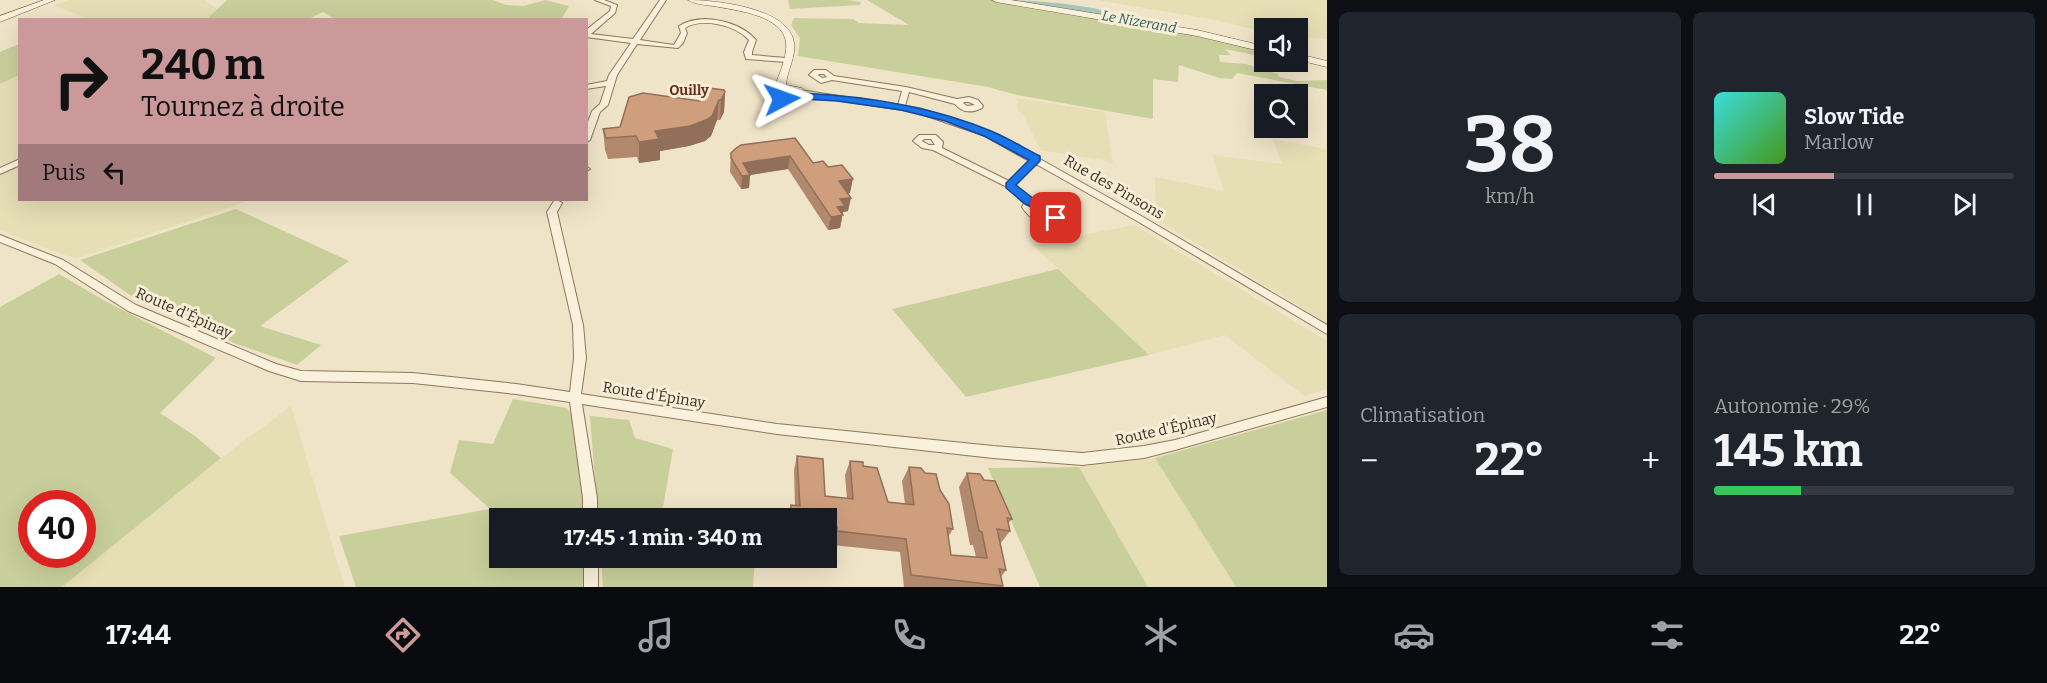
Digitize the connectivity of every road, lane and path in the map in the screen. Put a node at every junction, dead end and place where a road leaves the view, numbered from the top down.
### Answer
1 (51, 0) edge
2 (598, 0) edge
3 (663, 0) edge
4 (692, 0) edge
5 (996, 0) edge
6 (0, 19) edge
7 (588, 33) edge
8 (588, 35) edge
9 (635, 43) junction
10 (1254, 47) edge
11 (1308, 59) edge
12 (1327, 64) edge
13 (784, 65) junction
14 (832, 78) dead end
15 (611, 84) junction
16 (588, 87) edge
17 (906, 90) junction
18 (798, 92) junction
19 (958, 102) dead end
20 (901, 107) junction
21 (588, 134) edge
22 (935, 148) dead end
23 (1036, 159) junction
24 (18, 162) edge
25 (0, 171) edge
26 (1010, 185) junction
27 (1029, 202) dead end
28 (557, 203) dead end
29 (0, 238) edge
30 (1327, 330) edge
31 (575, 397) junction
32 (1327, 402) edge
33 (590, 508) edge
34 (591, 568) edge
35 (591, 587) edge

1 - 6 street
2 - 7 street
3 - 9 street
4 - 13 street
5 - 10 street
8 - 9 street
9 - 13 street
9 - 15 street
11 - 12 street
13 - 18 street
13 - 18 street
14 - 17 street
15 - 16 street
15 - 21 street
17 - 19 street
17 - 20 street
18 - 20 street, Rue des Pinsons
20 - 23 street, Rue des Pinsons
22 - 26 street
23 - 26 street
23 - 30 street, Rue des Pinsons
24 - 25 street
26 - 27 street
28 - 31 street
29 - 31 street, Route d'Épinay
31 - 32 street, Route d'Épinay
31 - 33 street
34 - 35 street

